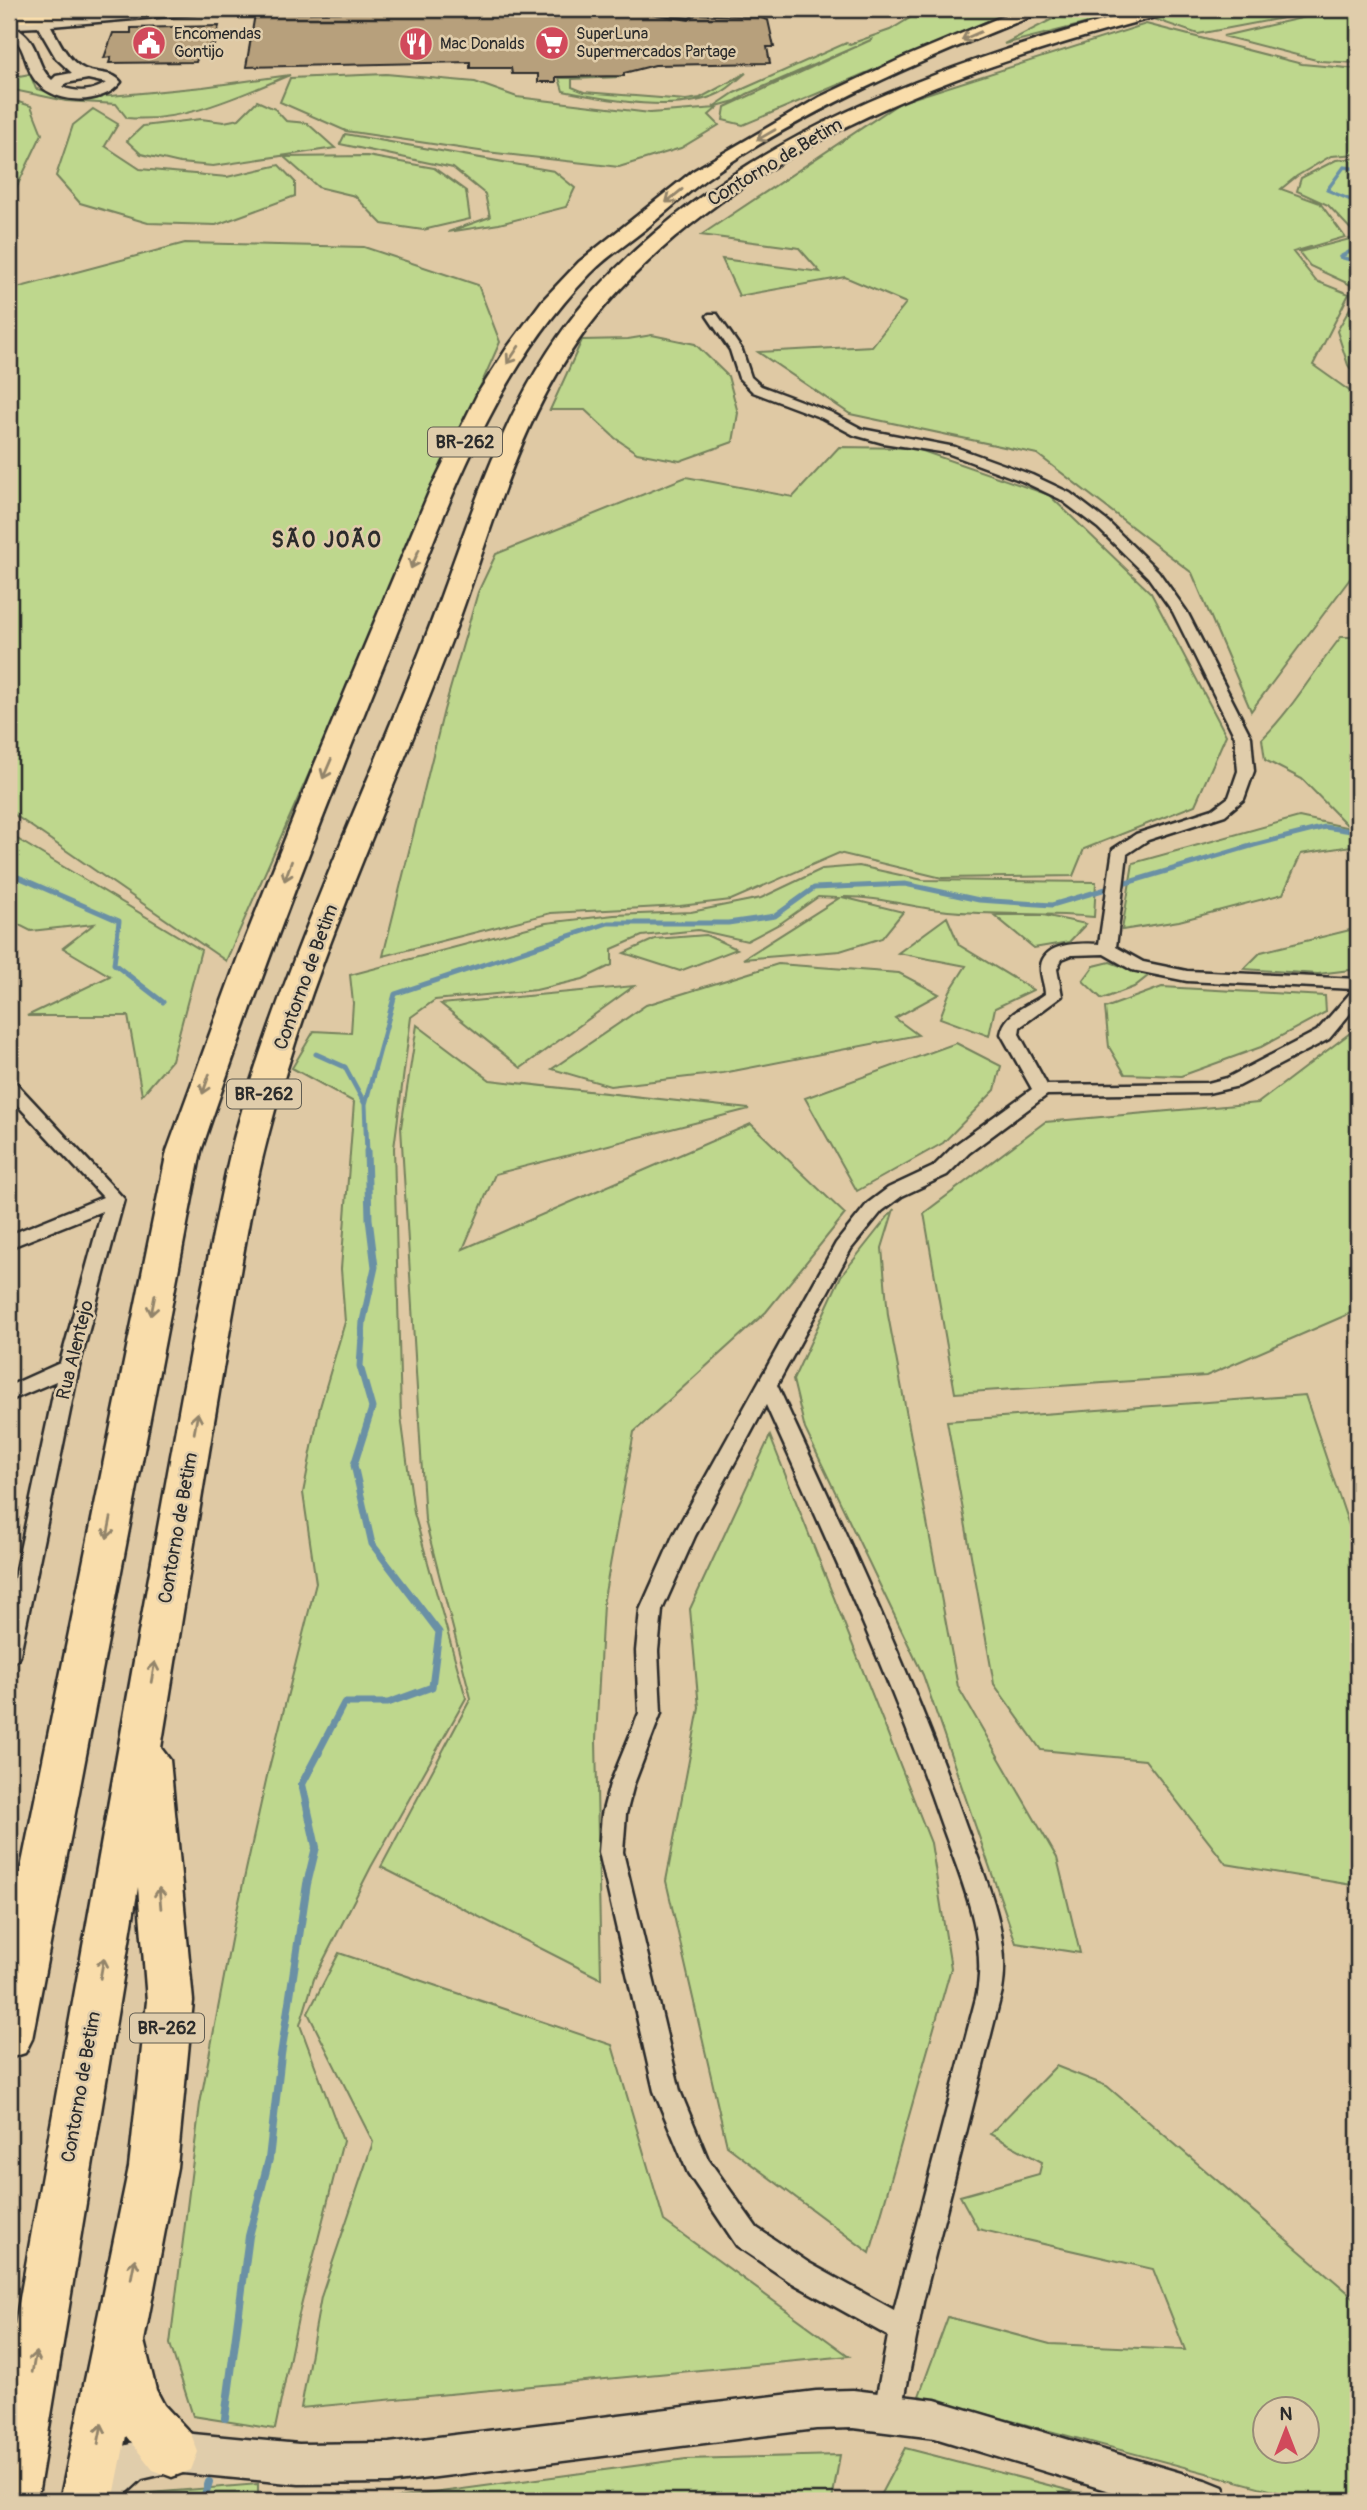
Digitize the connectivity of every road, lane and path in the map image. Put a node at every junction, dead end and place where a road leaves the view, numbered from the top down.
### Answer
1 (55, 9) edge
2 (128, 9) edge
3 (204, 9) edge
4 (640, 9) edge
5 (1034, 9) edge
6 (1164, 9) edge
7 (9, 12) edge
8 (689, 14) dead end
9 (9, 18) edge
10 (86, 18) junction
11 (9, 27) edge
12 (92, 75) junction
13 (54, 85) junction
14 (713, 316) dead end
15 (1107, 949) junction
16 (1358, 984) edge
17 (1358, 993) edge
18 (9, 1086) edge
19 (1042, 1091) junction
20 (115, 1199) junction
21 (9, 1242) edge
22 (69, 1367) junction
23 (767, 1385) junction
24 (9, 1394) edge
25 (9, 1654) edge
26 (145, 1717) junction
27 (9, 2039) edge
28 (903, 2330) junction
29 (120, 2336) junction
30 (888, 2411) junction
31 (172, 2452) junction
32 (10, 2501) edge
33 (89, 2501) edge
34 (1208, 2501) edge

1 - 7 highway
2 - 9 highway
3 - 10 main road
4 - 8 street
5 -> 27 highway, Contorno de Betim / BR-262
26 -> 6 highway, Contorno de Betim / BR-262
10 - 11 main road
10 - 12 main road
11 - 13 main road
12 - 13 main road
12 - 13 main road
12 - 13 main road
14 - 15 street
15 - 16 street
15 - 19 street
17 - 19 street
18 - 20 street
19 - 23 street
20 - 21 street
20 - 22 street, Rua Alentejo
22 - 24 street
22 - 25 street, Rua Alentejo
23 - 28 street
23 - 28 street
29 -> 26 highway, BR-262
32 -> 26 highway, Contorno de Betim / BR-262
28 - 30 street
29 - 31 highway, BR-262
33 -> 29 highway, BR-262
30 - 31 main road
30 - 34 main road
31 - 33 main road, BR-262

